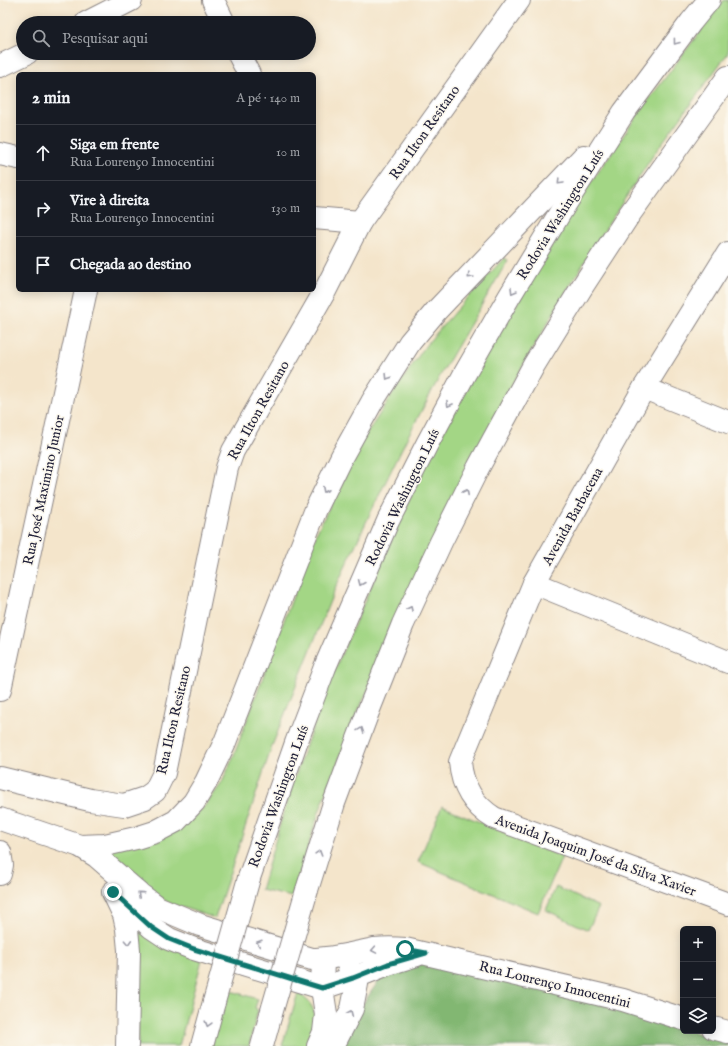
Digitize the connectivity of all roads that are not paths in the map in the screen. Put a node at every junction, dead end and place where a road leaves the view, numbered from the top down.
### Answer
1 (131, 0) edge
2 (213, 0) edge
3 (518, 0) edge
4 (704, 0) edge
5 (709, 0) edge
6 (100, 16) edge
7 (221, 16) edge
8 (691, 22) junction
9 (16, 58) edge
10 (242, 60) edge
11 (0, 66) edge
12 (248, 72) edge
13 (728, 77) edge
14 (722, 89) edge
15 (624, 112) junction
16 (0, 154) edge
17 (16, 158) edge
18 (316, 216) edge
19 (360, 222) junction
20 (728, 254) edge
21 (86, 292) edge
22 (644, 388) junction
23 (728, 422) edge
24 (534, 583) junction
25 (728, 662) edge
26 (0, 690) edge
27 (0, 778) edge
28 (470, 795) joint
29 (0, 819) edge
30 (80, 846) junction
31 (0, 852) edge
32 (0, 874) edge
33 (113, 892) junction
34 (728, 904) edge
35 (426, 953) junction
36 (345, 956) junction
37 (324, 959) junction
38 (353, 978) junction
39 (322, 988) junction
40 (680, 1018) edge
41 (716, 1029) edge
42 (728, 1032) edge
43 (127, 1046) edge
44 (202, 1046) edge
45 (262, 1046) edge
46 (318, 1046) edge
47 (333, 1046) edge

1 - 6 main road
2 - 7 main road
3 - 19 main road, Rua Ilton Resitano
4 - 8 main road
5 - 8 main road, Rodovia Washington Luís
8 -> 15 main road, Rodovia Washington Luís
9 - 11 main road
10 - 12 main road
13 - 14 main road
45 -> 14 main road, bridge
15 -> 30 main road
15 -> 44 main road, Rodovia Washington Luís, bridge
16 - 17 main road
18 - 19 main road
19 - 27 main road, Rua Ilton Resitano
20 - 22 main road, Avenida Barbacena
21 - 26 main road, Rua José Maximino Junior
22 - 23 main road
22 - 24 main road, Avenida Barbacena
24 - 25 main road
24 - 28 main road, Avenida Barbacena
28 - 34 main road, Avenida Joaquim José da Silva Xavier
29 - 30 main road
30 - 33 main road
37 -> 30 main road, Rua Lourenço Innocentini
31 - 32 main road
33 - 39 main road
33 -> 43 main road
35 -> 36 main road, Rua Lourenço Innocentini
35 - 38 main road, Rua Lourenço Innocentini
35 - 40 main road, Rua Lourenço Innocentini
36 - 37 main road, Rua Lourenço Innocentini
36 - 38 main road
37 - 39 main road
38 - 39 main road, Rua Lourenço Innocentini
47 -> 38 main road
39 - 46 main road
41 - 42 main road

